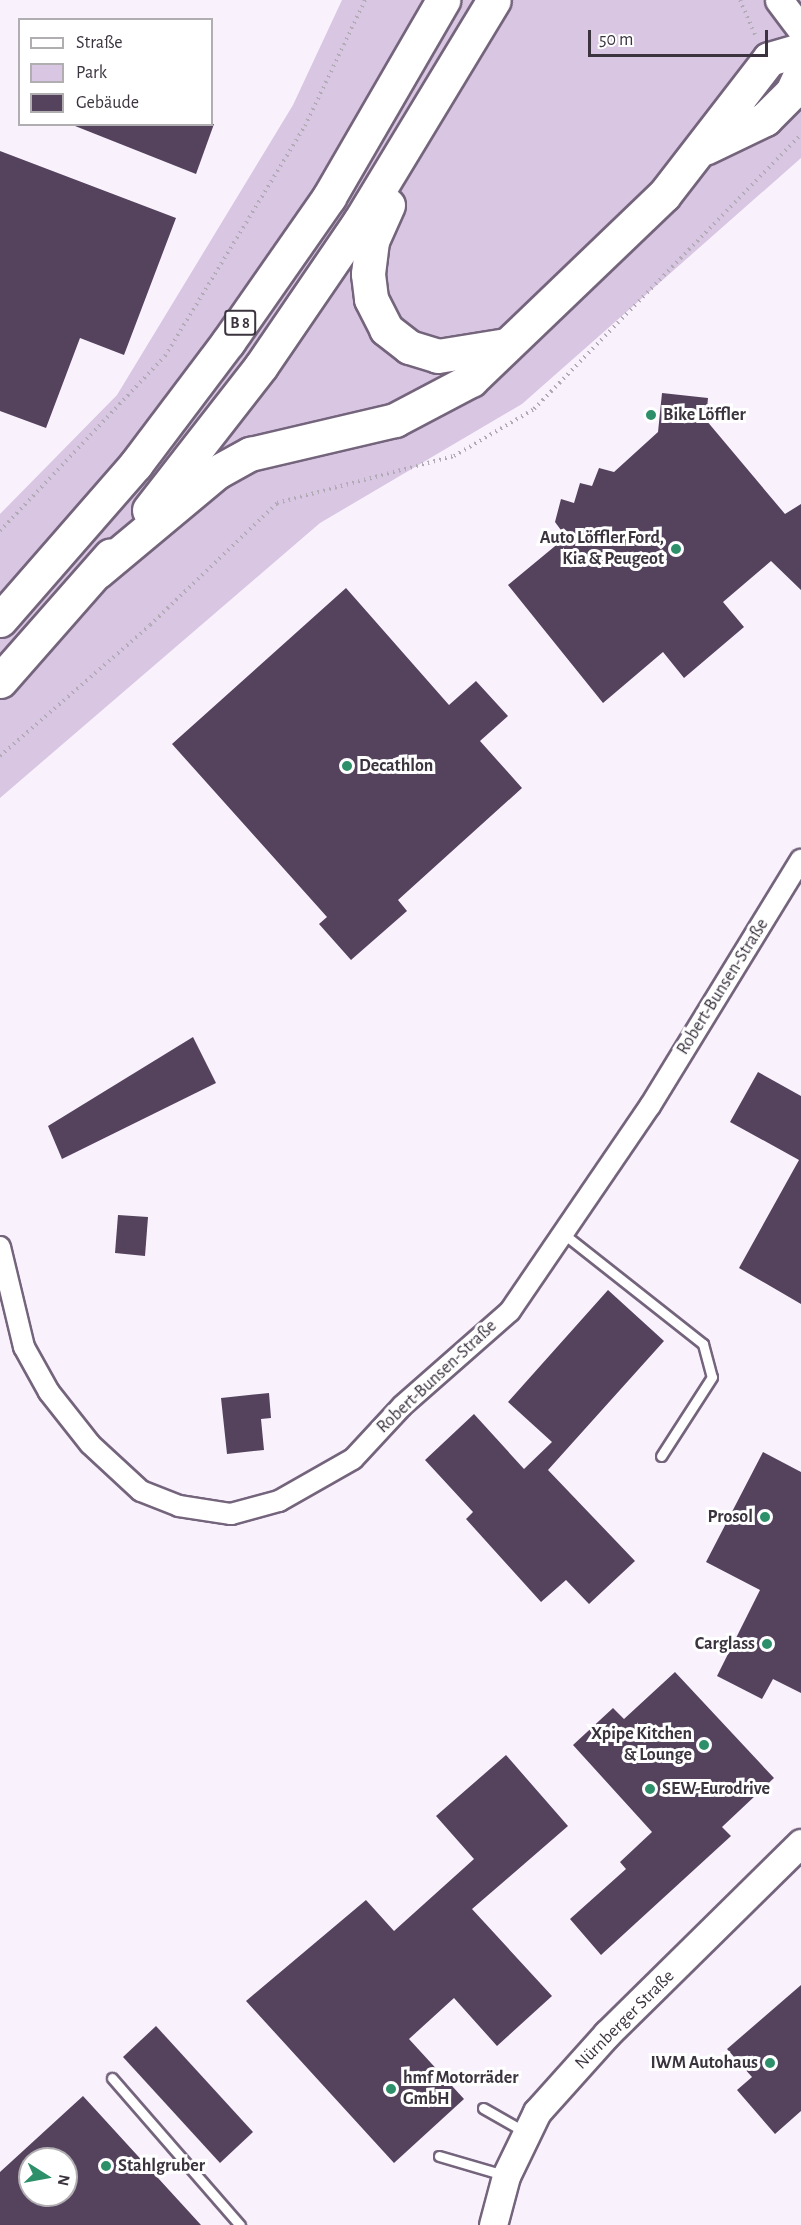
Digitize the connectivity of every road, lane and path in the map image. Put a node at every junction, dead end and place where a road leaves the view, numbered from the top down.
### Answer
1 (365, 0) edge
2 (444, 0) edge
3 (494, 0) edge
4 (740, 0) edge
5 (779, 0) edge
6 (752, 17) dead end
7 (801, 29) edge
8 (801, 50) edge
9 (801, 73) edge
10 (425, 119) junction
11 (801, 134) edge
12 (705, 148) junction
13 (511, 344) junction
14 (0, 531) edge
15 (97, 572) junction
16 (0, 620) edge
17 (0, 681) edge
18 (0, 756) edge
19 (801, 860) edge
20 (565, 1235) junction
21 (0, 1247) edge
22 (661, 1456) dead end
23 (801, 1843) edge
24 (112, 2078) dead end
25 (483, 2108) dead end
26 (525, 2132) junction
27 (439, 2156) dead end
28 (506, 2176) junction
29 (240, 2225) edge
30 (493, 2225) edge

1 - 14 path
2 - 16 highway, B 8
3 - 10 highway, B 8
4 - 6 path
5 - 7 street
8 - 12 highway
9 - 12 highway
10 - 13 highway
10 - 15 highway, B 8
11 - 18 path
12 - 13 highway
13 - 15 highway
15 - 17 highway, B 8
19 - 20 street, Robert-Bunsen-Straße
20 - 21 street, Robert-Bunsen-Straße
20 - 22 lane
23 - 26 street, Nürnberger Straße
24 - 29 lane
25 - 26 lane
26 - 28 street, Nürnberger Straße
27 - 28 lane
28 - 30 street, Nürnberger Straße

